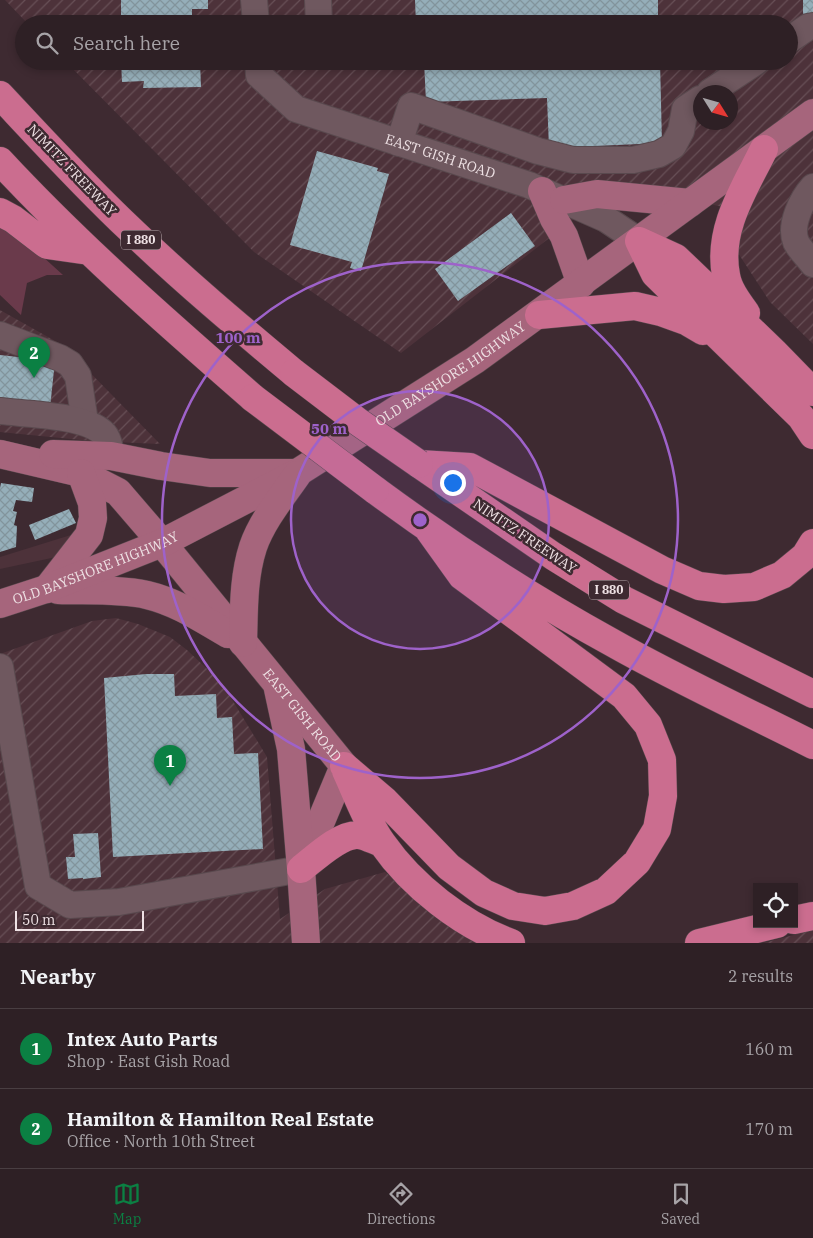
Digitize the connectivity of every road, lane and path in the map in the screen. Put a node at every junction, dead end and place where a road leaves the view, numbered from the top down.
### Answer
1 (254, 0) edge
2 (318, 0) edge
3 (255, 15) edge
4 (319, 15) edge
5 (813, 26) edge
6 (798, 34) edge
7 (259, 70) edge
8 (743, 70) edge
9 (721, 85) edge
10 (0, 95) edge
11 (693, 104) edge
12 (813, 113) edge
13 (399, 142) junction
14 (764, 149) junction
15 (0, 161) edge
16 (813, 187) edge
17 (553, 195) junction
18 (690, 203) junction
19 (0, 212) edge
20 (639, 241) junction
21 (89, 251) junction
22 (813, 264) edge
23 (581, 284) junction
24 (539, 315) junction
25 (0, 335) edge
26 (726, 344) junction
27 (774, 352) junction
28 (813, 392) edge
29 (0, 411) edge
30 (84, 422) junction
31 (813, 435) edge
32 (4, 454) edge
33 (111, 456) junction
34 (419, 464) junction
35 (81, 473) junction
36 (297, 473) junction
37 (429, 530) junction
38 (162, 543) junction
39 (813, 543) edge
40 (46, 589) junction
41 (0, 604) edge
42 (243, 643) junction
43 (0, 667) edge
44 (277, 685) junction
45 (813, 694) edge
46 (813, 745) edge
47 (344, 766) junction
48 (382, 843) junction
49 (302, 869) junction
50 (813, 916) edge
51 (798, 919) edge
52 (761, 928) edge
53 (306, 943) edge
54 (511, 943) edge
55 (699, 943) edge

1 - 3 street
2 - 4 street
5 - 6 street
7 - 13 street, EAST GISH ROAD
8 - 9 street
10 - 34 highway, NIMITZ FREEWAY / I 880, bridge
11 - 13 street
12 - 14 main road, OLD BAYSHORE HIGHWAY
13 - 17 street, EAST GISH ROAD
14 - 18 main road, OLD BAYSHORE HIGHWAY
14 - 27 highway
15 - 21 highway
16 - 22 street
17 - 18 main road
17 - 20 street, EAST GISH ROAD
17 - 23 main road
18 - 20 main road, OLD BAYSHORE HIGHWAY
19 - 21 highway
20 - 23 main road, OLD BAYSHORE HIGHWAY
20 - 26 highway
20 - 27 highway
21 - 37 highway, bridge
23 - 24 main road, OLD BAYSHORE HIGHWAY
24 - 26 highway
24 - 36 main road, OLD BAYSHORE HIGHWAY
25 - 30 street
26 - 31 highway
27 - 28 highway
29 - 30 street
30 - 33 street
32 - 33 main road
32 - 35 main road, EAST GISH ROAD
33 - 36 main road
34 - 39 highway
34 - 45 highway, NIMITZ FREEWAY / I 880
35 - 38 main road, EAST GISH ROAD
35 - 40 main road
36 - 38 main road, OLD BAYSHORE HIGHWAY
36 - 42 main road
37 - 46 highway
37 - 47 highway
38 - 40 main road, OLD BAYSHORE HIGHWAY
38 - 42 main road, EAST GISH ROAD
40 - 41 main road, OLD BAYSHORE HIGHWAY
40 - 42 main road
42 - 44 main road, EAST GISH ROAD
43 - 49 street
44 - 47 main road, EAST GISH ROAD
44 - 49 main road
47 - 48 highway
47 - 49 main road, EAST GISH ROAD
48 - 49 highway
48 - 54 highway
49 - 53 main road, EAST GISH ROAD
50 - 51 highway
52 - 55 highway

